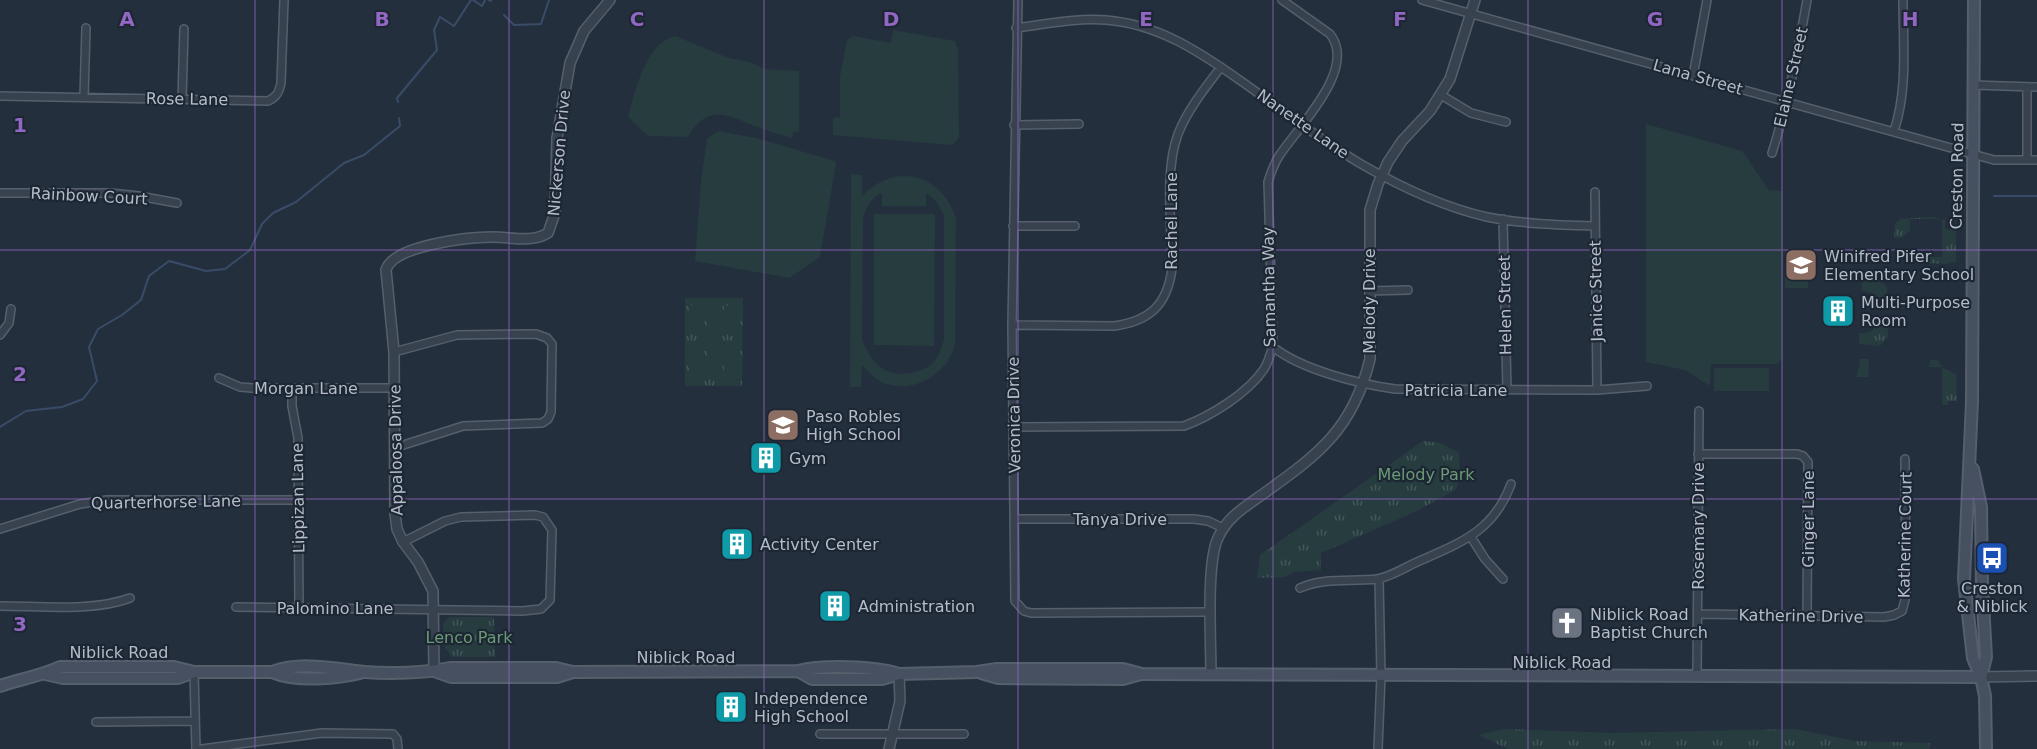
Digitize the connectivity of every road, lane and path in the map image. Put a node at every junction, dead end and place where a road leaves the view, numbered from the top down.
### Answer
1 (284, 0) edge
2 (610, 0) edge
3 (1018, 0) edge
4 (1282, 0) edge
5 (1422, 0) edge
6 (1475, 0) edge
7 (1707, 0) edge
8 (1807, 0) edge
9 (1903, 0) edge
10 (1974, 0) edge
11 (1471, 14) junction
12 (86, 28) dead end
13 (1016, 28) junction
14 (184, 29) dead end
15 (1221, 67) junction
16 (1693, 76) junction
17 (1973, 85) junction
18 (2027, 87) junction
19 (2037, 87) edge
20 (1441, 95) junction
21 (0, 96) edge
22 (84, 97) junction
23 (182, 99) junction
24 (1788, 102) junction
25 (1506, 122) dead end
26 (1079, 124) dead end
27 (1303, 124) junction
28 (1014, 125) junction
29 (1894, 131) junction
30 (1772, 153) dead end
31 (1973, 154) junction
32 (2026, 160) junction
33 (2037, 160) edge
34 (1382, 175) junction
35 (1595, 192) dead end
36 (0, 193) edge
37 (177, 203) dead end
38 (1503, 219) junction
39 (1075, 225) dead end
40 (1595, 225) junction
41 (1013, 226) junction
42 (429, 247) joint
43 (1408, 290) dead end
44 (1369, 291) junction
45 (11, 309) dead end
46 (1012, 325) junction
47 (0, 335) edge
48 (1273, 347) junction
49 (394, 352) junction
50 (219, 378) dead end
51 (1364, 383) junction
52 (1647, 386) dead end
53 (291, 388) junction
54 (395, 388) junction
55 (1508, 390) junction
56 (1597, 390) junction
57 (1699, 411) dead end
58 (1014, 427) junction
59 (394, 448) junction
60 (1698, 454) junction
61 (1905, 459) dead end
62 (1971, 460) junction
63 (1969, 477) junction
64 (1511, 484) dead end
65 (299, 500) junction
66 (1981, 511) junction
67 (1015, 519) junction
68 (1223, 528) junction
69 (0, 529) edge
70 (1471, 537) junction
71 (403, 542) junction
72 (1379, 579) junction
73 (1503, 579) dead end
74 (1300, 588) dead end
75 (130, 598) dead end
76 (0, 606) edge
77 (236, 607) dead end
78 (299, 608) junction
79 (434, 609) junction
80 (1902, 610) joint
81 (1211, 612) junction
82 (1698, 614) junction
83 (1807, 617) junction
84 (434, 671) junction
85 (194, 672) junction
86 (899, 674) junction
87 (1211, 674) junction
88 (1381, 676) junction
89 (2037, 676) edge
90 (1697, 677) junction
91 (1981, 677) junction
92 (0, 686) edge
93 (195, 721) junction
94 (96, 722) dead end
95 (820, 734) dead end
96 (893, 734) junction
97 (964, 734) dead end
98 (196, 749) edge
99 (202, 749) edge
100 (398, 749) edge
101 (889, 749) edge
102 (1378, 749) edge
103 (1986, 749) edge

1 - 23 street, Rose Lane
2 - 42 street, Nickerson Drive
3 - 13 street, Veronica Drive
4 - 27 street, Samantha Way
5 - 11 street, Lana Street
6 - 11 street, Melody Drive
7 - 16 street
8 - 24 street, Elaine Street
9 - 29 street
10 - 17 main road, Creston Road
11 - 16 street, Lana Street
11 - 20 street, Melody Drive
12 - 22 street
13 - 15 street, Nanette Lane
13 - 28 street, Veronica Drive
14 - 23 street
15 - 27 street, Nanette Lane
15 - 46 street, Rachel Lane
16 - 24 street, Lana Street
17 - 18 street
17 - 31 main road, Creston Road
18 - 19 street
18 - 32 street
20 - 25 street
20 - 34 street, Melody Drive
21 - 22 street, Rose Lane
22 - 23 street, Rose Lane
24 - 29 street, Lana Street
24 - 30 street, Elaine Street
26 - 28 street
27 - 34 street, Nanette Lane
27 - 48 street, Samantha Way
28 - 41 street, Veronica Drive
29 - 31 street, Lana Street
31 - 32 street, Lana Street
31 - 62 main road, Creston Road
32 - 33 street, Lana Street
34 - 38 street, Nanette Lane
34 - 44 street, Melody Drive
35 - 40 street, Janice Street
36 - 37 street, Rainbow Court
38 - 40 street, Nanette Lane
38 - 55 street, Helen Street
39 - 41 street
40 - 56 street, Janice Street
41 - 46 street, Veronica Drive
42 - 49 street, Appaloosa Drive
43 - 44 street
44 - 51 street, Melody Drive
45 - 47 street
46 - 58 street, Veronica Drive
48 - 51 street, Patricia Lane
48 - 58 street, Samantha Way
49 - 54 street, Appaloosa Drive
49 - 59 street
50 - 53 street, Morgan Lane
51 - 55 street, Patricia Lane
51 - 68 street, Melody Drive
52 - 56 street, Patricia Lane
53 - 54 street, Morgan Lane
53 - 65 street, Lippizan Lane
54 - 59 street, Appaloosa Drive
55 - 56 street, Patricia Lane
57 - 60 street, Rosemary Drive
58 - 67 street, Veronica Drive
59 - 71 street, Appaloosa Drive
60 - 82 street, Rosemary Drive
60 - 83 street, Ginger Lane
61 - 80 street, Katherine Court
62 - 63 main road, Creston Road
62 - 66 main road, Creston Road
63 - 66 main road
63 - 91 main road, Creston Road
64 - 70 street
65 - 69 street, Quarterhorse Lane
65 - 78 street, Lippizan Lane
66 - 91 main road, Creston Road
67 - 68 street, Tanya Drive
67 - 81 street, Veronica Drive
68 - 81 street, Melody Drive
70 - 72 street
70 - 73 street
71 - 79 street, Appaloosa Drive
71 - 79 street, Palomino Lane
72 - 74 street
72 - 88 street
75 - 76 street
77 - 78 street, Palomino Lane
78 - 79 street, Palomino Lane
79 - 84 street, Appaloosa Drive
80 - 83 street, Katherine Drive
81 - 87 street, Melody Drive
82 - 83 street, Katherine Drive
82 - 90 street, Rosemary Drive
84 - 85 main road, Niblick Road
84 - 86 main road, Niblick Road
85 - 92 main road, Niblick Road
85 - 93 street
86 - 87 main road, Niblick Road
86 - 96 street
87 - 88 main road, Niblick Road
88 - 90 main road, Niblick Road
88 - 102 street
89 - 91 street
90 - 91 main road, Niblick Road
91 - 103 main road, Creston Road
93 - 94 street
93 - 98 street
95 - 96 street
96 - 97 street
96 - 101 street
99 - 100 street

